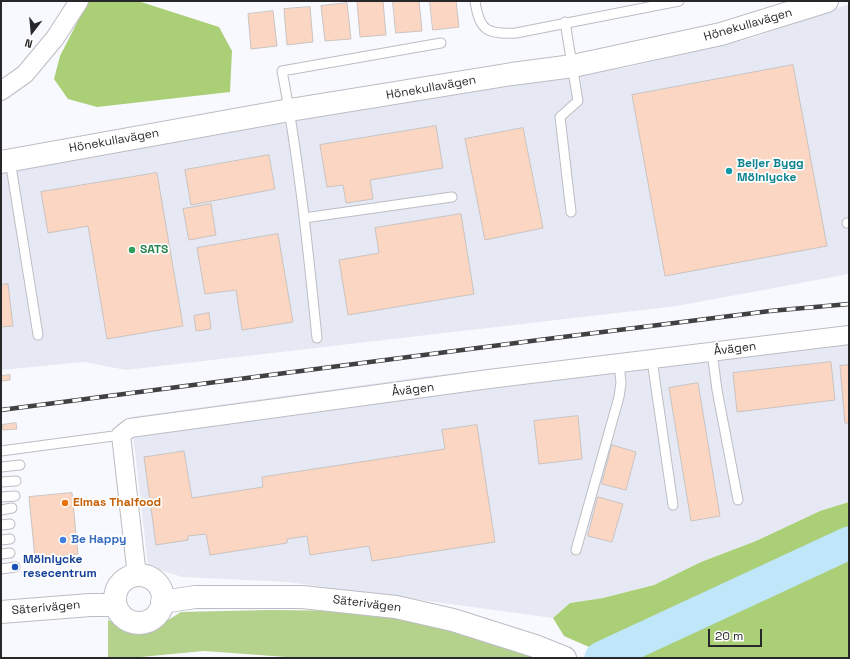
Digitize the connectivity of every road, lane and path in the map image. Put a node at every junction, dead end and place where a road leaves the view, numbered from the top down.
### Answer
1 (79, 1) edge
2 (475, 1) edge
3 (679, 1) edge
4 (827, 1) edge
5 (566, 22) junction
6 (441, 43) dead end
7 (574, 66) junction
8 (1, 91) edge
9 (290, 110) junction
10 (6, 161) edge
11 (452, 197) dead end
12 (571, 212) dead end
13 (304, 218) junction
14 (38, 335) dead end
15 (849, 335) edge
16 (317, 338) dead end
17 (712, 352) junction
18 (652, 360) junction
19 (620, 364) junction
20 (121, 435) junction
21 (1, 451) edge
22 (20, 465) dead end
23 (1, 467) edge
24 (16, 481) dead end
25 (1, 482) edge
26 (15, 496) dead end
27 (1, 497) edge
28 (738, 500) dead end
29 (673, 505) dead end
30 (12, 508) dead end
31 (1, 510) edge
32 (576, 550) dead end
33 (15, 568) dead end
34 (1, 569) edge
35 (138, 576) junction
36 (162, 602) junction
37 (115, 605) junction
38 (1, 612) edge
39 (565, 658) edge

1 - 8 street
2 - 5 lane
3 - 5 lane
4 - 7 street, Hönekullavägen
5 - 7 lane
6 - 9 lane
7 - 9 street, Hönekullavägen
7 - 12 lane
9 - 10 street, Hönekullavägen
9 - 13 lane
10 - 14 lane, Hönekullavägen
11 - 13 lane
13 - 16 lane
15 - 17 street, Åvägen
17 - 18 street, Åvägen
17 - 28 lane
18 - 19 street, Åvägen
18 - 29 lane
19 - 20 street, Åvägen
19 - 32 lane
20 - 21 lane
20 - 35 street
22 - 23 lane
24 - 25 lane
26 - 27 lane
30 - 31 lane
33 - 34 lane
35 - 36 street
35 - 37 street
36 - 37 street
36 - 39 street, Säterivägen
37 - 38 street, Säterivägen

